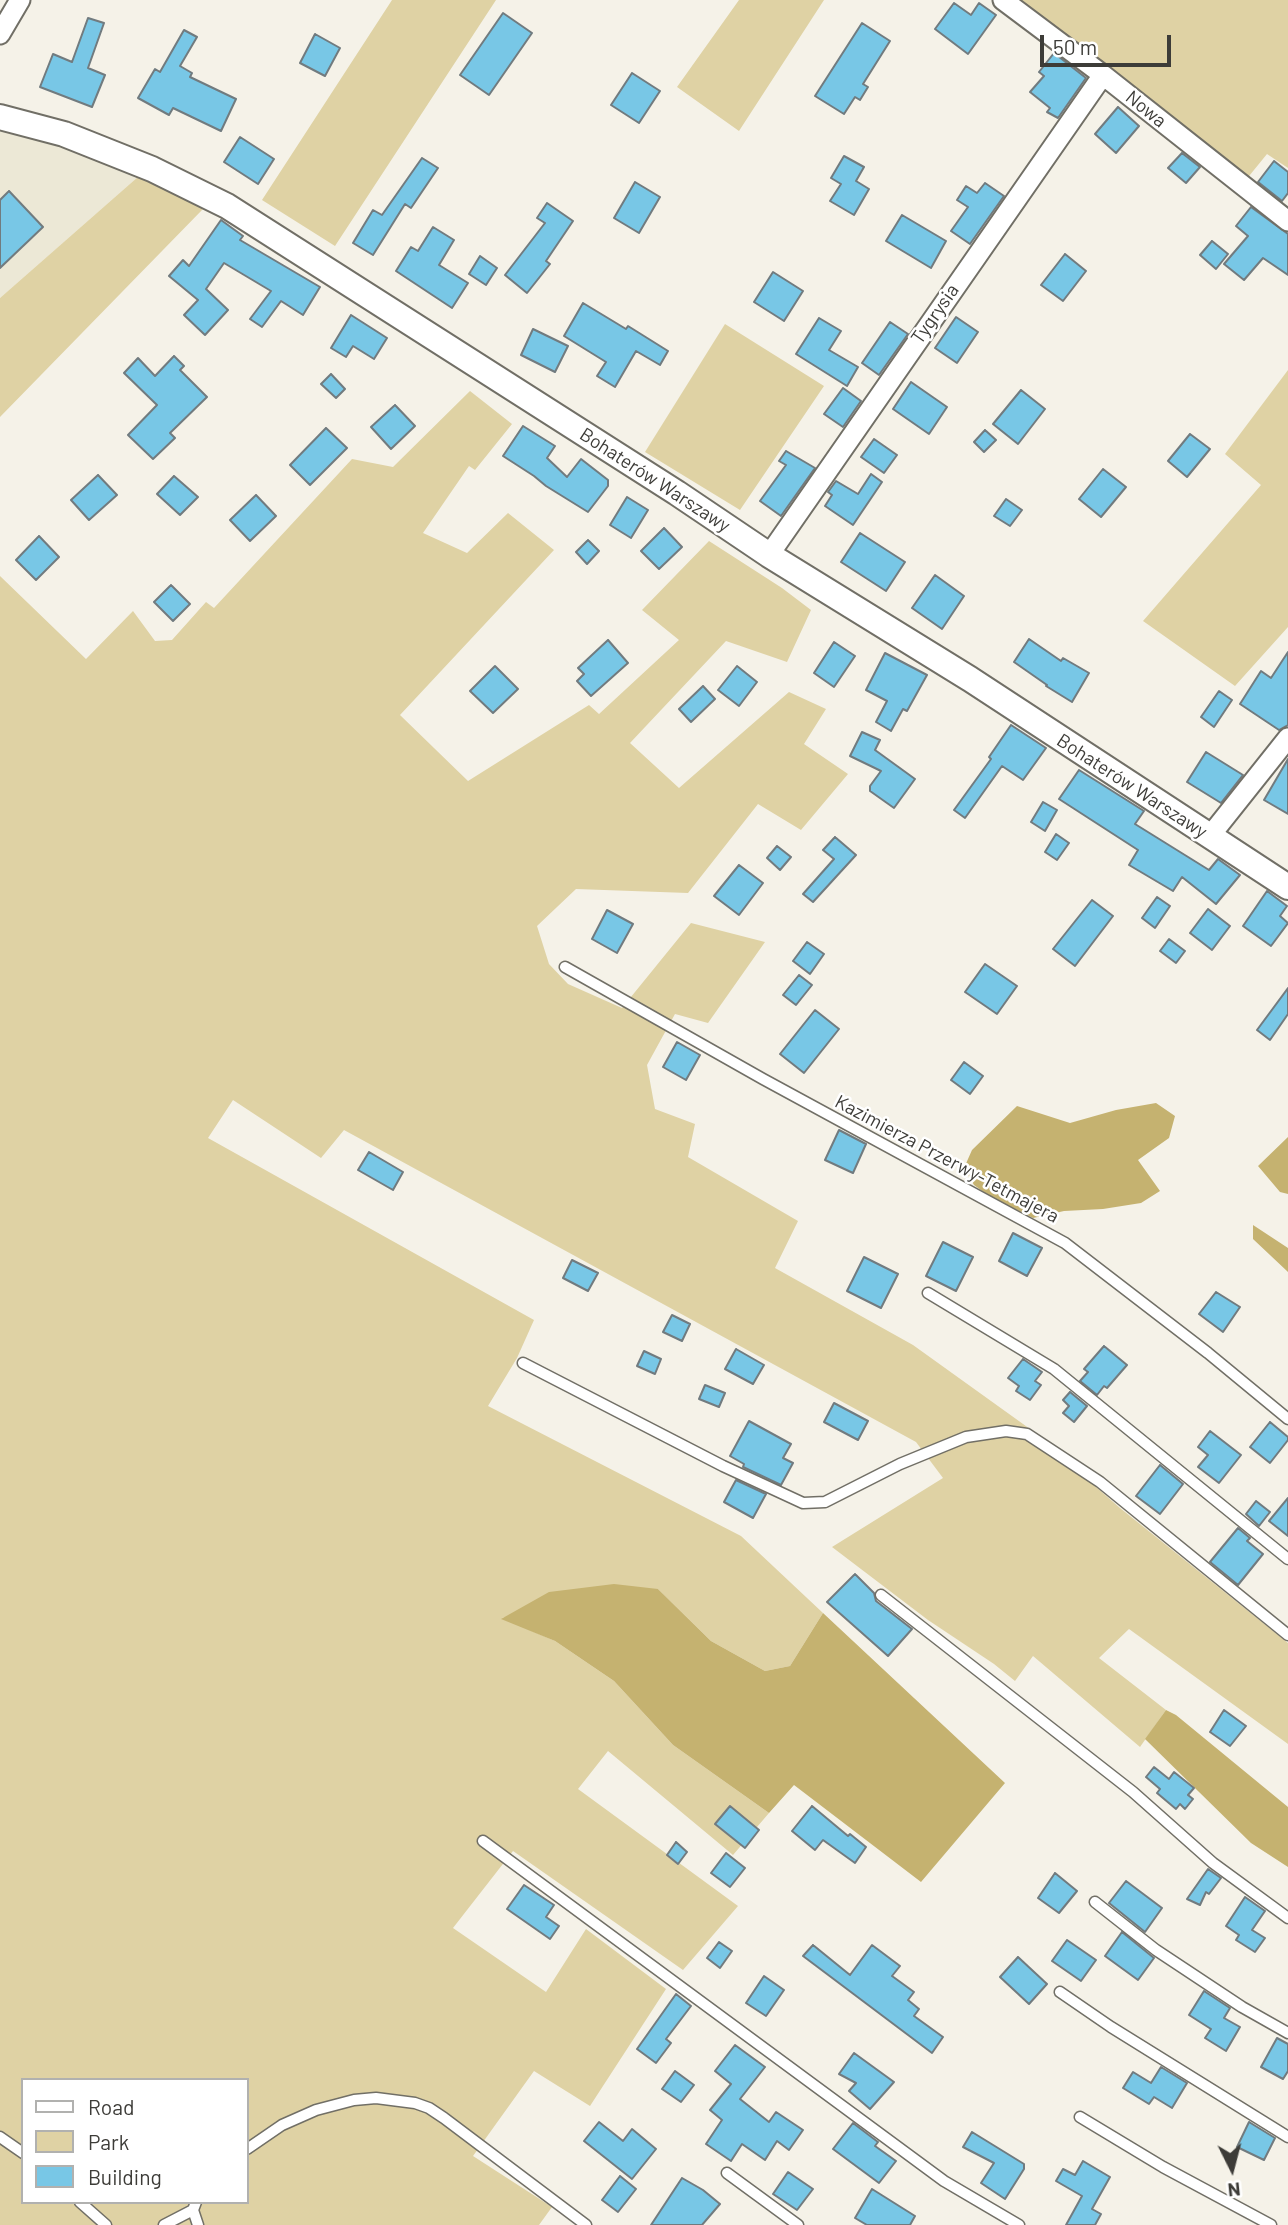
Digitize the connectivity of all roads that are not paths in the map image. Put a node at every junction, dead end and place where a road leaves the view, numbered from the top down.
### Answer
1 (20, 0) edge
2 (1003, 0) edge
3 (0, 34) edge
4 (1103, 75) junction
5 (0, 117) edge
6 (1288, 220) edge
7 (769, 555) junction
8 (1288, 738) edge
9 (1210, 836) junction
10 (1288, 887) edge
11 (565, 967) dead end
12 (928, 1293) dead end
13 (523, 1363) dead end
14 (1288, 1419) edge
15 (1288, 1559) edge
16 (881, 1595) dead end
17 (1288, 1635) edge
18 (483, 1842) dead end
19 (1095, 1902) dead end
20 (1288, 1918) edge
21 (1060, 1992) dead end
22 (1288, 2033) edge
23 (1080, 2117) dead end
24 (0, 2137) edge
25 (1288, 2137) edge
26 (248, 2148) edge
27 (21, 2152) edge
28 (727, 2173) dead end
29 (81, 2204) edge
30 (194, 2206) edge
31 (106, 2225) edge
32 (164, 2225) edge
33 (198, 2225) edge
34 (586, 2225) edge
35 (798, 2225) edge
36 (1019, 2225) edge
37 (1271, 2225) edge

1 - 3 street
2 - 4 street, Nowa
4 - 6 street, Nowa
4 - 7 street, Tygrysia
5 - 7 street, Bohaterów Warszawy
7 - 9 street, Bohaterów Warszawy
8 - 9 street
9 - 10 street, Bohaterów Warszawy
11 - 14 lane, Kazimierza Przerwy-Tetmajera
12 - 15 lane
13 - 17 lane
16 - 20 lane
18 - 36 lane
19 - 22 lane
21 - 25 lane
23 - 37 lane
24 - 27 lane
26 - 34 lane
28 - 35 lane
29 - 31 lane
30 - 32 lane
30 - 33 lane

